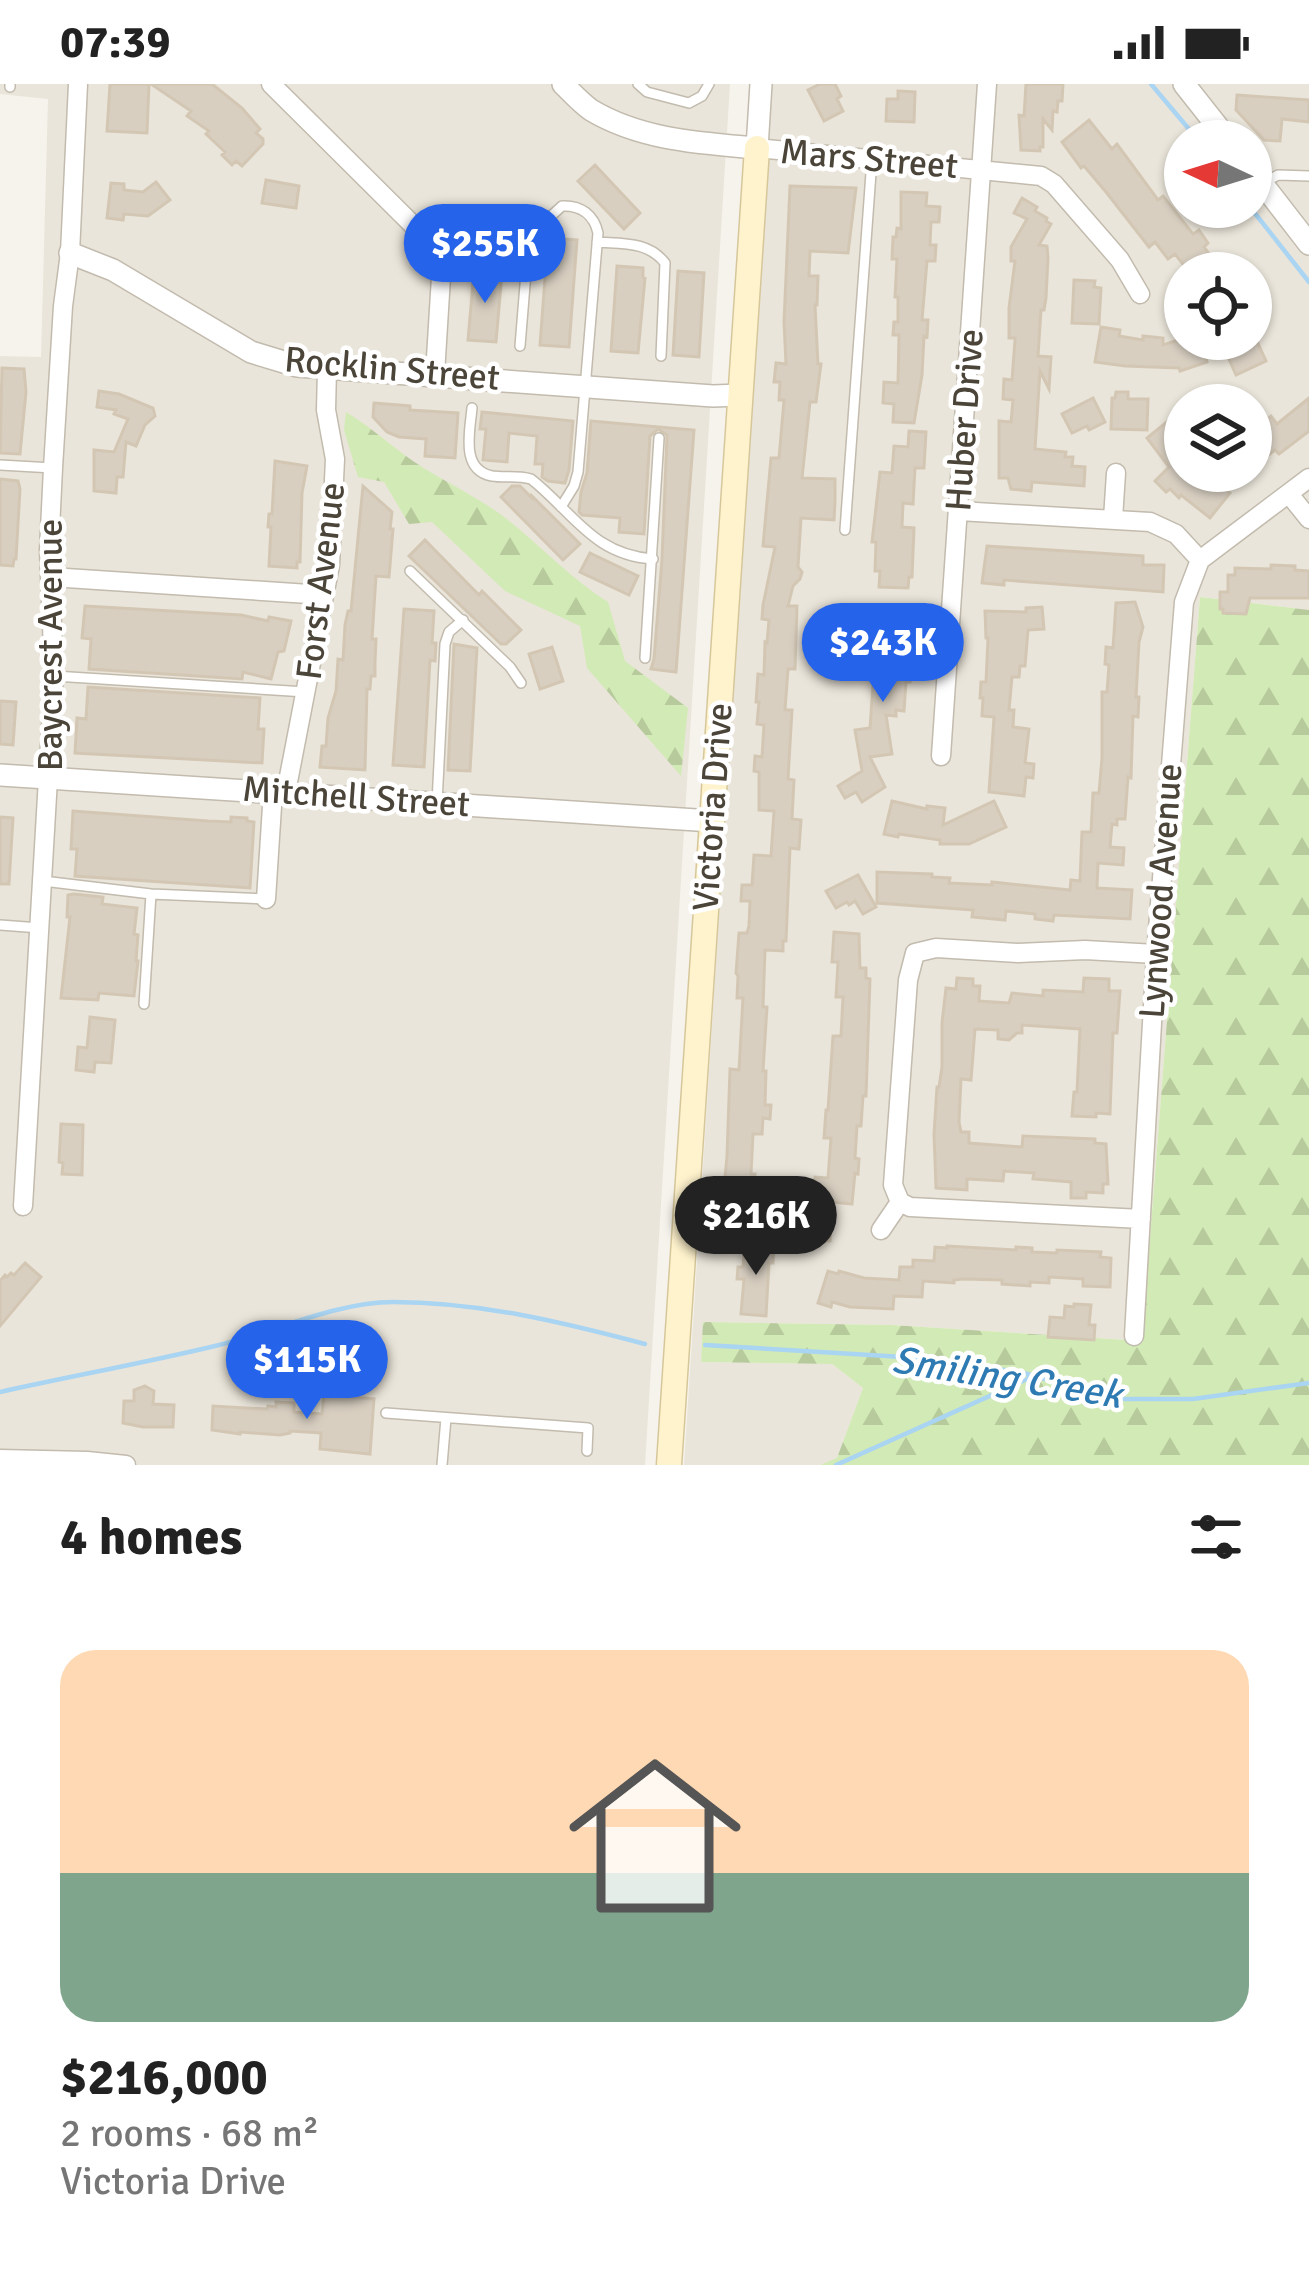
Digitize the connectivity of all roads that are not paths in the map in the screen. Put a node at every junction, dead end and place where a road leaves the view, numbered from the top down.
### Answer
1 (78, 84) edge
2 (271, 84) edge
3 (563, 84) edge
4 (638, 84) edge
5 (709, 84) edge
6 (761, 84) edge
7 (987, 84) edge
8 (1184, 84) edge
9 (1212, 120) edge
10 (757, 148) junction
11 (872, 158) junction
12 (982, 169) junction
13 (1272, 175) edge
14 (1309, 176) edge
15 (1272, 196) edge
16 (597, 242) junction
17 (1309, 244) edge
18 (70, 253) junction
19 (1140, 293) dead end
20 (520, 346) dead end
21 (661, 356) dead end
22 (327, 369) junction
23 (435, 374) junction
24 (585, 386) junction
25 (740, 395) junction
26 (472, 408) dead end
27 (659, 437) dead end
28 (0, 464) edge
29 (52, 468) junction
30 (1116, 473) dead end
31 (1309, 478) edge
32 (1289, 494) junction
33 (561, 507) junction
34 (958, 511) junction
35 (1113, 519) junction
36 (1309, 519) edge
37 (845, 530) dead end
38 (653, 560) junction
39 (1200, 560) junction
40 (410, 571) dead end
41 (51, 577) junction
42 (324, 595) junction
43 (463, 620) junction
44 (645, 658) dead end
45 (54, 676) junction
46 (521, 683) dead end
47 (307, 692) junction
48 (941, 756) dead end
49 (0, 776) edge
50 (50, 778) junction
51 (279, 792) junction
52 (437, 803) junction
53 (712, 821) junction
54 (43, 881) junction
55 (151, 894) junction
56 (266, 899) joint
57 (0, 925) edge
58 (40, 928) junction
59 (1156, 954) junction
60 (144, 1004) dead end
61 (900, 1202) junction
62 (23, 1206) dead end
63 (1141, 1219) junction
64 (881, 1230) dead end
65 (1134, 1336) dead end
66 (386, 1413) dead end
67 (446, 1418) junction
68 (587, 1450) dead end
69 (0, 1459) edge
70 (127, 1465) edge
71 (442, 1465) edge
72 (669, 1465) edge

1 - 18 street, Baycrest Avenue
2 - 23 street
3 - 10 street
4 - 5 lane
6 - 10 street, Victoria Drive
7 - 12 street, Huber Drive
8 - 9 street
10 - 11 street, Mars Street
10 - 25 main road, Victoria Drive
11 - 12 street, Mars Street
11 - 37 lane
12 - 19 street, Mars Street
12 - 34 street, Huber Drive
13 - 14 lane
15 - 17 street
16 - 20 lane
16 - 21 lane
16 - 24 lane
18 - 22 street, Rocklin Street
18 - 29 street, Baycrest Avenue
22 - 23 street, Rocklin Street
22 - 42 street, Forst Avenue
23 - 24 street, Rocklin Street
24 - 25 street, Rocklin Street
24 - 33 lane
25 - 53 main road, Victoria Drive
26 - 33 lane
27 - 38 lane
28 - 29 lane
29 - 41 street, Baycrest Avenue
30 - 35 street
31 - 32 street
32 - 36 street
32 - 39 street
33 - 38 lane
34 - 35 street
34 - 48 street, Huber Drive
35 - 39 street
38 - 44 lane
39 - 59 street, Lynwood Avenue
40 - 43 lane
41 - 42 street
41 - 45 street, Baycrest Avenue
42 - 47 street, Forst Avenue
43 - 46 lane
43 - 52 lane
45 - 47 lane
45 - 50 street, Baycrest Avenue
47 - 51 street, Forst Avenue
49 - 50 street, Mitchell Street
50 - 51 street, Mitchell Street
50 - 54 street, Baycrest Avenue
51 - 52 street, Mitchell Street
51 - 56 street, Forst Avenue
52 - 53 street, Mitchell Street
53 - 72 main road, Victoria Drive
54 - 55 lane
54 - 58 street, Baycrest Avenue
55 - 56 lane
55 - 60 lane
57 - 58 lane
58 - 62 street, Baycrest Avenue
59 - 61 street
59 - 63 street, Lynwood Avenue
61 - 63 street
61 - 64 street
63 - 65 street, Lynwood Avenue
66 - 67 lane
67 - 68 lane
67 - 71 lane
69 - 70 street

